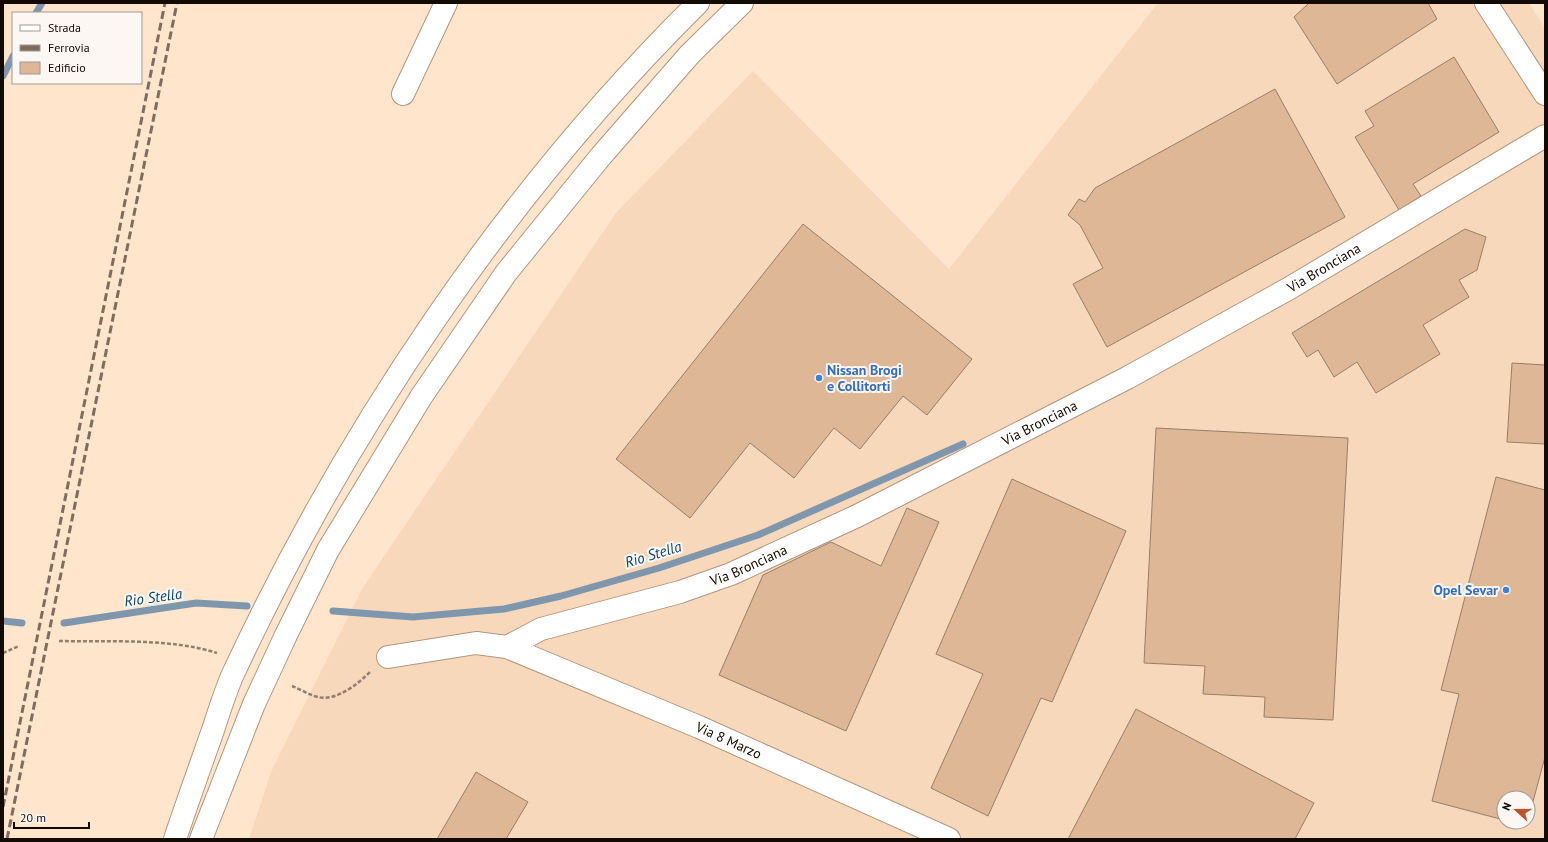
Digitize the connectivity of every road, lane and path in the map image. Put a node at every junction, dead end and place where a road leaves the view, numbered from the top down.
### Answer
1 (446, 3) edge
2 (698, 3) edge
3 (742, 3) edge
4 (1486, 3) edge
5 (403, 94) dead end
6 (1545, 94) edge
7 (1545, 136) edge
8 (58, 641) dead end
9 (19, 646) dead end
10 (506, 647) junction
11 (3, 653) edge
12 (219, 654) dead end
13 (388, 657) joint
14 (292, 686) dead end
15 (174, 839) edge
16 (201, 839) edge
17 (949, 839) edge

1 - 5 main road
2 - 15 main road
3 - 16 main road
4 - 6 main road
7 - 10 main road, Via Bronciana
8 - 12 path
9 - 11 path
10 - 13 main road, Via 8 Marzo
10 - 17 main road, Via 8 Marzo
13 - 14 path

